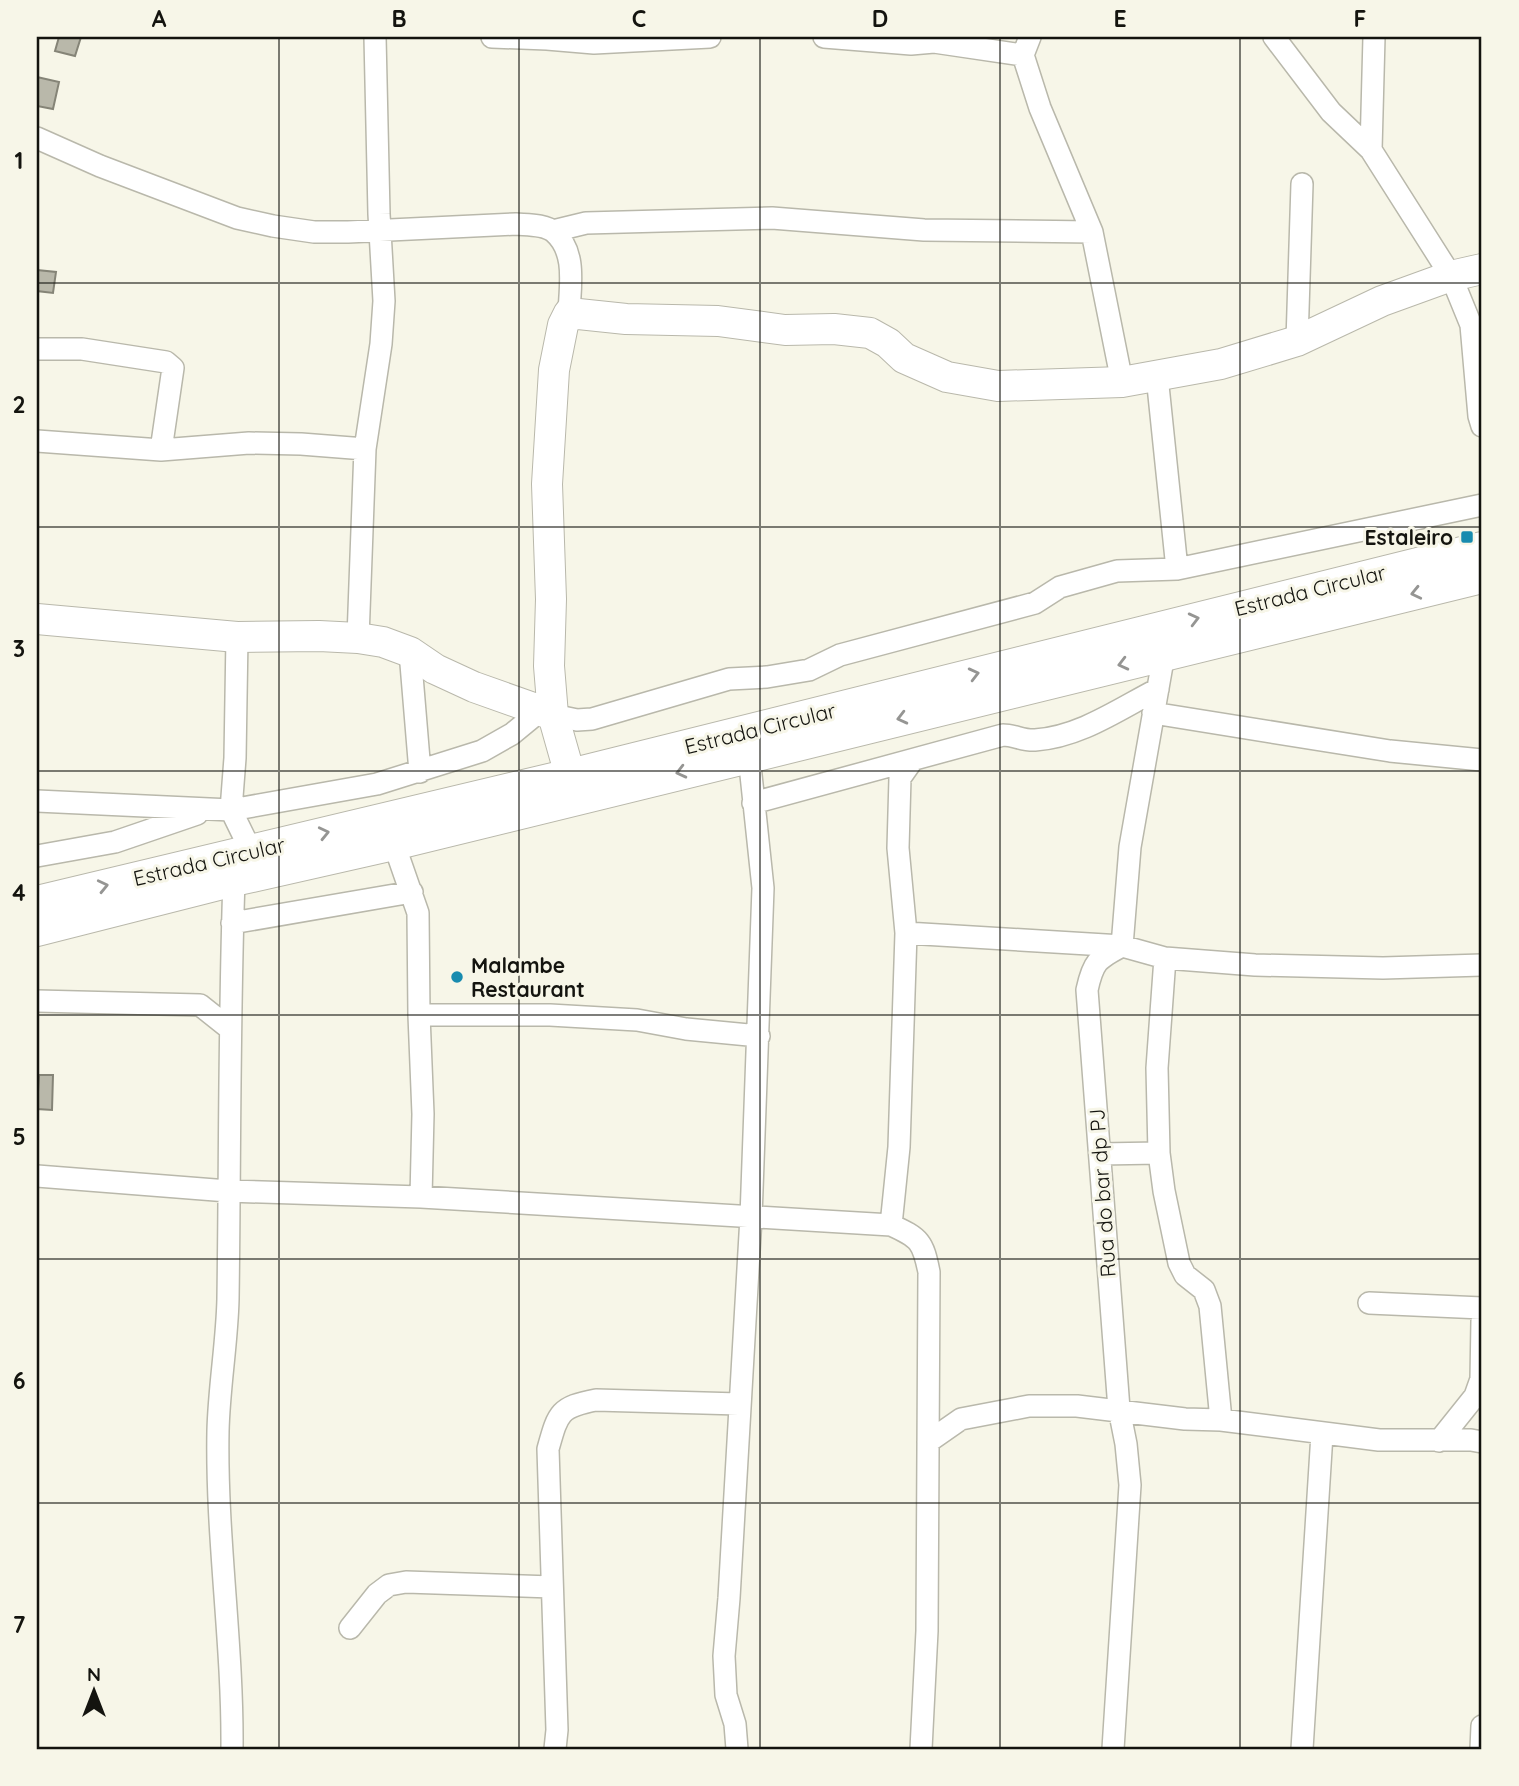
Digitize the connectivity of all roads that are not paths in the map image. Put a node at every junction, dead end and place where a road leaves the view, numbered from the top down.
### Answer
1 (375, 37) edge
2 (492, 37) edge
3 (710, 37) edge
4 (824, 37) edge
5 (1274, 37) edge
6 (1374, 37) edge
7 (548, 38) edge
8 (936, 39) edge
9 (590, 40) edge
10 (1027, 46) edge
11 (37, 138) edge
12 (1371, 150) junction
13 (1302, 184) dead end
14 (380, 230) junction
15 (553, 231) junction
16 (1092, 232) junction
17 (1482, 269) edge
18 (1451, 275) junction
19 (569, 313) junction
20 (1297, 341) junction
21 (37, 349) edge
22 (1157, 376) junction
23 (1122, 382) junction
24 (1482, 425) edge
25 (37, 440) edge
26 (365, 449) junction
27 (161, 450) junction
28 (1482, 505) edge
29 (1482, 548) edge
30 (1177, 569) junction
31 (1482, 577) edge
32 (37, 619) edge
33 (236, 637) junction
34 (358, 638) junction
35 (410, 652) junction
36 (1164, 654) junction
37 (1158, 689) junction
38 (547, 713) junction
39 (1153, 713) junction
40 (749, 756) junction
41 (1482, 760) edge
42 (899, 769) junction
43 (420, 772) junction
44 (570, 775) junction
45 (37, 801) edge
46 (754, 803) junction
47 (206, 810) junction
48 (231, 810) junction
49 (394, 844) junction
50 (251, 851) junction
51 (37, 856) edge
52 (234, 880) junction
53 (412, 892) junction
54 (37, 902) edge
55 (232, 923) junction
56 (37, 930) edge
57 (906, 933) junction
58 (1122, 946) junction
59 (1165, 958) junction
60 (1482, 965) edge
61 (231, 978) junction
62 (37, 1001) edge
63 (200, 1004) junction
64 (419, 1015) junction
65 (229, 1028) junction
66 (759, 1035) junction
67 (1159, 1153) junction
68 (1100, 1154) junction
69 (37, 1176) edge
70 (228, 1191) junction
71 (421, 1196) junction
72 (751, 1217) junction
73 (891, 1225) junction
74 (1369, 1303) dead end
75 (1482, 1308) edge
76 (1482, 1321) edge
77 (739, 1405) junction
78 (928, 1406) junction
79 (1119, 1409) junction
80 (961, 1419) junction
81 (1221, 1420) junction
82 (1322, 1434) junction
83 (1439, 1441) junction
84 (928, 1442) junction
85 (1482, 1442) edge
86 (552, 1587) junction
87 (350, 1628) dead end
88 (1482, 1726) edge
89 (232, 1749) edge
90 (555, 1749) edge
91 (737, 1749) edge
92 (921, 1749) edge
93 (1113, 1749) edge
94 (1302, 1749) edge
95 (1481, 1749) edge

1 - 14 street
2 - 7 street
3 - 9 street
4 - 8 street
5 - 12 street
6 - 12 street
7 - 9 street
8 - 10 street
10 - 16 street
11 - 14 street
12 - 18 street
13 - 20 street
14 - 15 street
14 - 26 street
15 - 16 street
15 - 19 street
16 - 23 street
17 - 18 street
18 - 20 street
18 - 24 street
19 - 23 street
19 - 38 street
20 - 22 street
21 - 27 street
22 - 23 street
22 - 30 street
25 - 27 street
26 - 27 street
26 - 34 street
28 - 30 street
44 -> 29 main road, Estrada Circular
30 - 38 street
31 -> 36 main road, Estrada Circular
32 - 33 street
33 - 34 street
33 - 48 street
34 - 35 street
35 - 38 street
35 - 43 street
36 - 37 street
36 -> 40 main road, Estrada Circular
37 - 39 street
37 - 42 street
38 - 43 street
38 - 44 street
39 - 41 street
39 - 58 street
40 - 46 street
40 -> 49 main road, Estrada Circular
42 - 46 street
42 - 57 street
43 - 48 street
50 -> 44 main road, Estrada Circular
45 - 47 street
46 - 66 street
47 - 48 street
47 - 51 street
48 - 50 street
49 - 52 main road, Estrada Circular
49 - 53 street
54 -> 50 main road, Estrada Circular
52 - 55 street
52 - 56 main road, Estrada Circular
53 - 55 street
53 - 64 street
55 - 61 street
57 - 58 street
57 - 73 street
58 - 59 street
58 - 68 street, Rua do bar dp PJ
59 - 60 street
59 - 67 street
61 - 63 street
61 - 65 street
62 - 63 street
63 - 65 street
64 - 66 street
64 - 71 street
65 - 70 street
66 - 72 street
67 - 68 street
67 - 81 street
68 - 79 street, Rua do bar dp PJ
69 - 70 street
70 - 71 street
70 - 89 street
71 - 72 street
72 - 73 street
72 - 77 street
73 - 78 street
74 - 75 street
76 - 83 street
77 - 86 street
77 - 91 street
78 - 80 street
78 - 84 street
79 - 80 street
79 - 81 street
79 - 93 street, Rua do bar dp PJ
80 - 84 street
81 - 82 street
82 - 83 street
82 - 94 street
83 - 85 street
84 - 92 street
86 - 87 street
86 - 90 street
88 - 95 street

